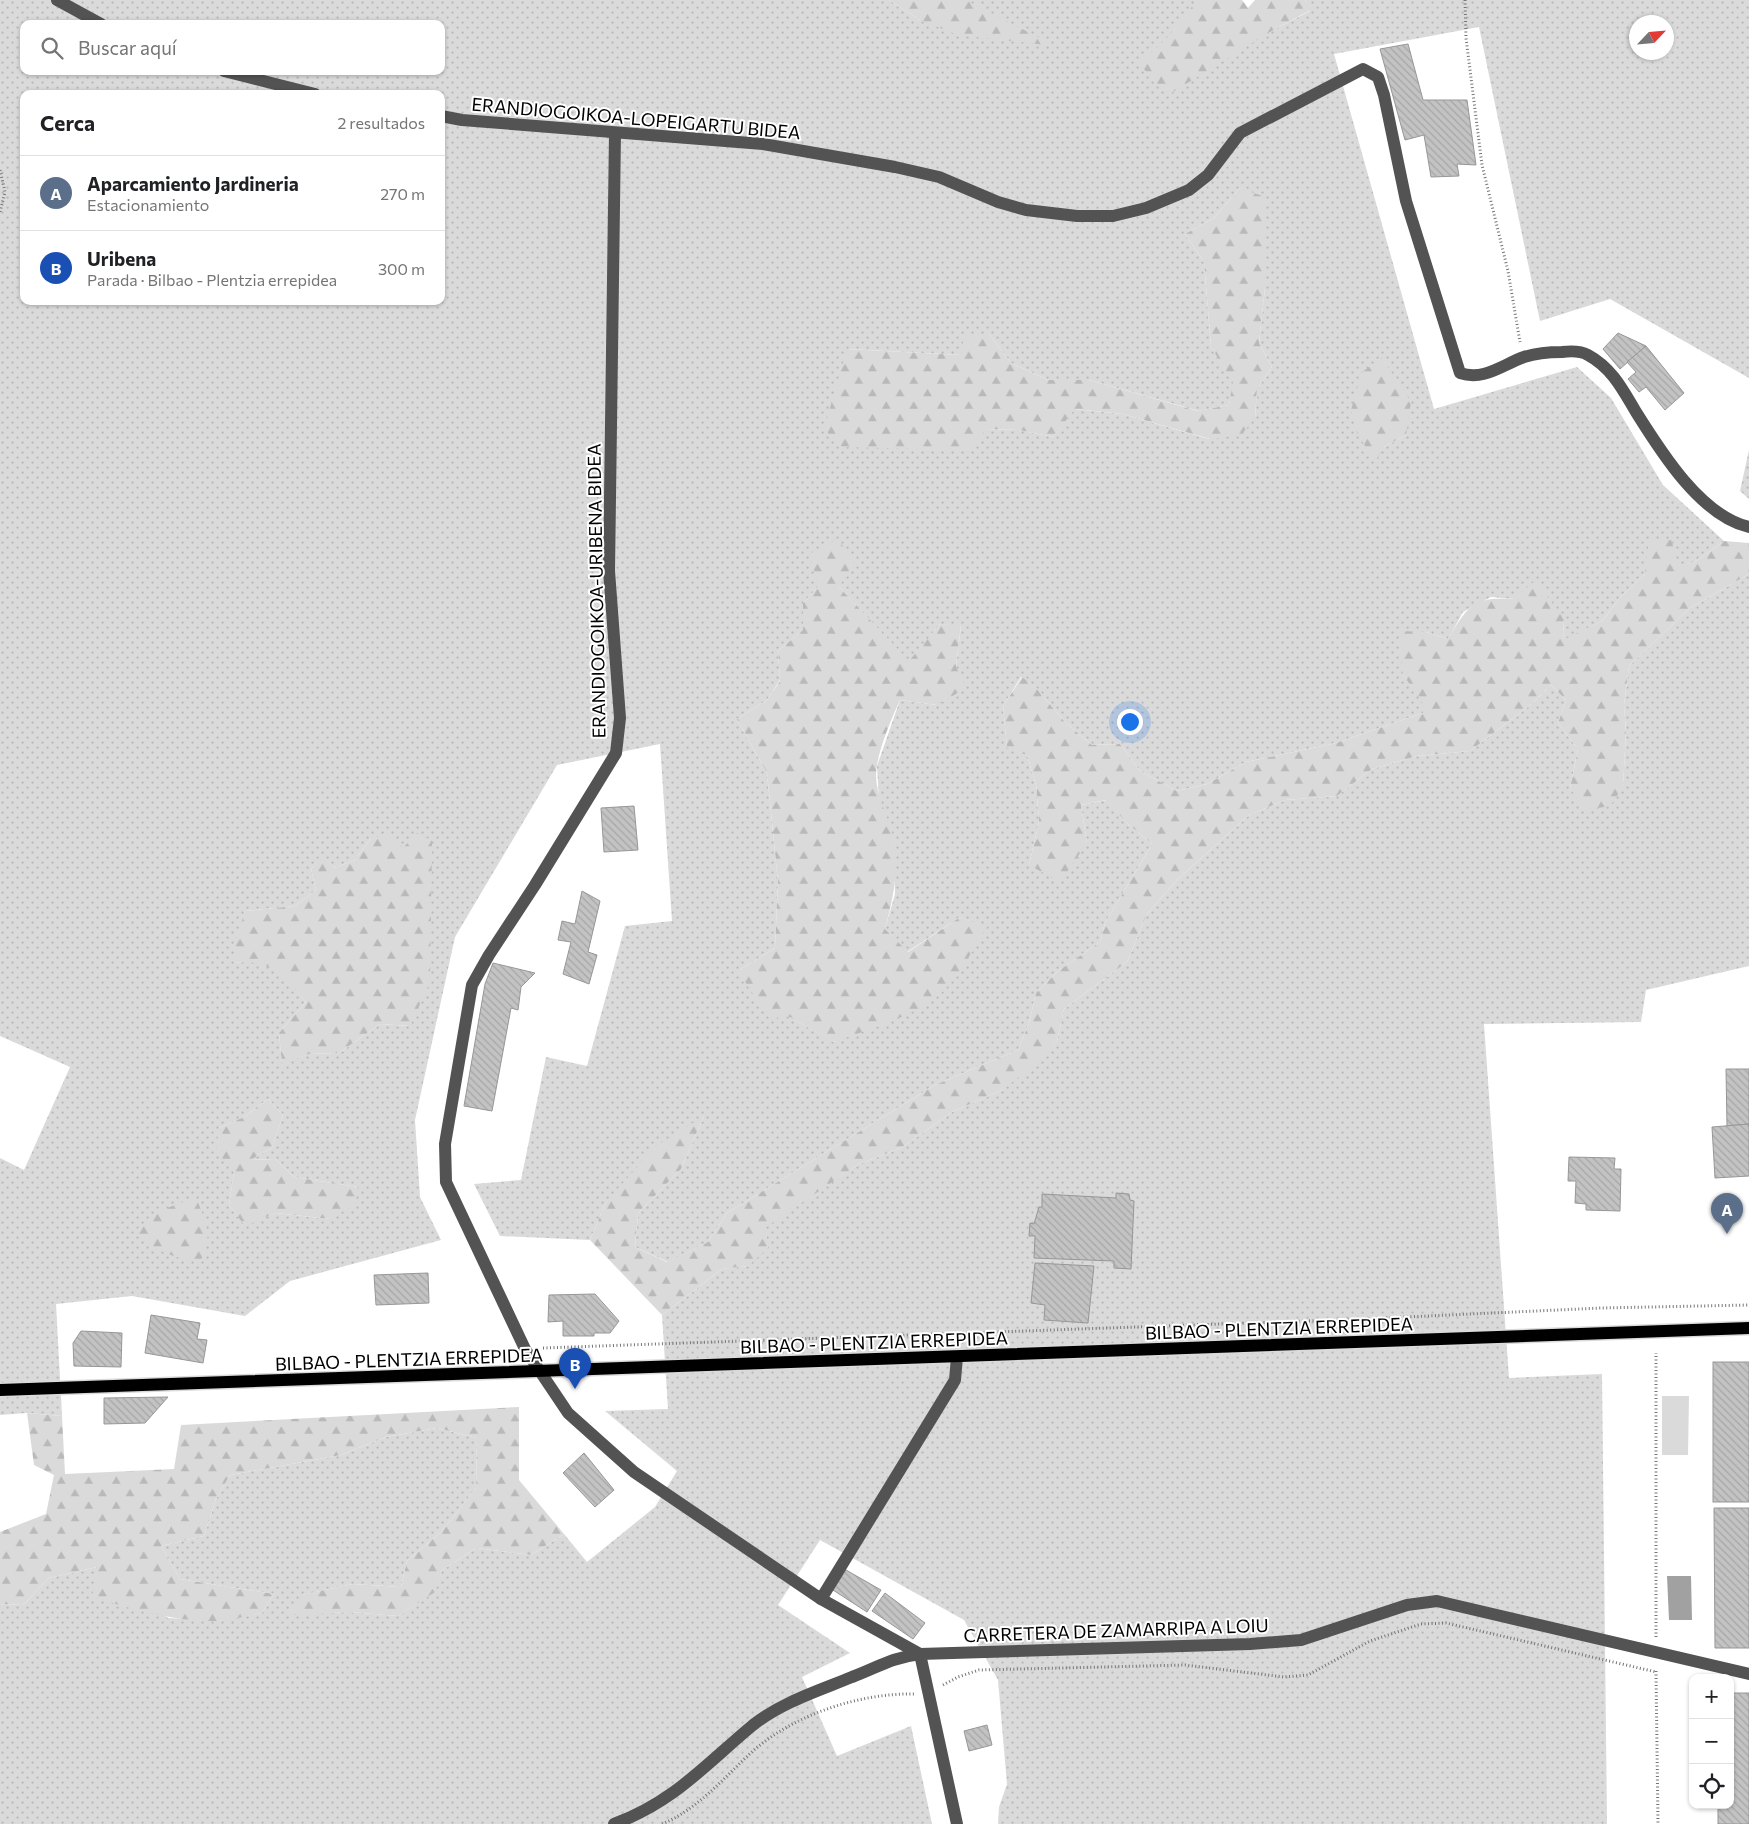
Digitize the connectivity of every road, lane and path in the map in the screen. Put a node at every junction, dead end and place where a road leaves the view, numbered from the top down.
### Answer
1 (58, 0) edge
2 (1465, 0) edge
3 (93, 20) edge
4 (240, 75) edge
5 (299, 90) edge
6 (445, 116) edge
7 (615, 133) junction
8 (0, 170) edge
9 (0, 212) edge
10 (1524, 357) junction
11 (1749, 527) edge
12 (1749, 1305) edge
13 (1749, 1328) edge
14 (525, 1349) junction
15 (1656, 1353) dead end
16 (957, 1356) junction
17 (541, 1373) junction
18 (0, 1390) edge
19 (821, 1599) junction
20 (920, 1654) junction
21 (1656, 1654) junction
22 (1656, 1672) junction
23 (1749, 1674) edge
24 (929, 1695) junction
25 (614, 1824) edge
26 (662, 1824) edge
27 (957, 1824) edge
28 (1658, 1824) edge

1 - 3 street
2 - 10 path
4 - 5 street
6 - 7 street, ERANDIOGOIKOA-LOPEIGARTU BIDEA
7 - 10 street, ERANDIOGOIKOA-LOPEIGARTU BIDEA
7 - 14 street, ERANDIOGOIKOA-URIBENA BIDEA
8 - 9 path
10 - 11 street, ERANDIOGOIKOA-LOPEIGARTU BIDEA
12 - 14 path
13 - 16 main road, BILBAO - PLENTZIA ERREPIDEA
14 - 17 street, ERANDIOGOIKOA-URIBENA BIDEA
15 - 21 path
16 - 17 main road, BILBAO - PLENTZIA ERREPIDEA
16 - 19 street
17 - 18 main road, BILBAO - PLENTZIA ERREPIDEA
17 - 19 street, ERANDIOGOIKOA-URIBENA BIDEA
19 - 20 street, ERANDIOGOIKOA-URIBENA BIDEA
20 - 21 street, CARRETERA DE ZAMARRIPA A LOIU
20 - 24 street
20 - 25 street, CARRETERA DE ZAMARRIPA A LOIU
21 - 22 path
21 - 23 street, CARRETERA DE ZAMARRIPA A LOIU
22 - 24 path
22 - 28 path
24 - 26 path
24 - 27 street

